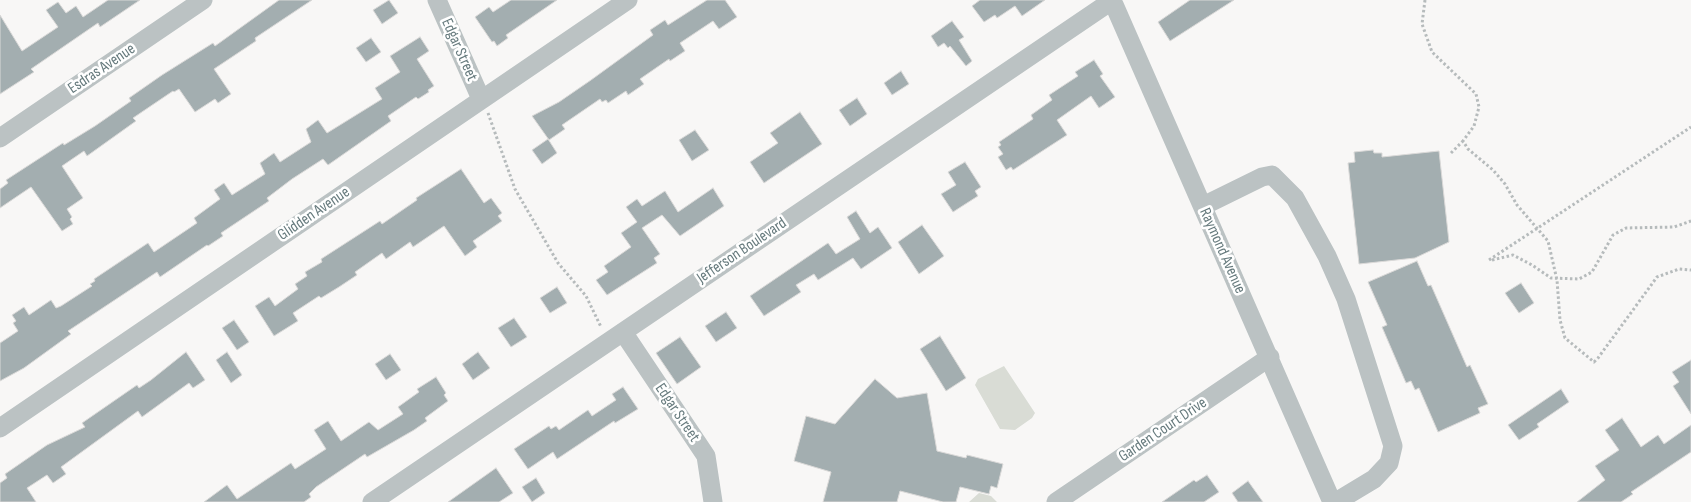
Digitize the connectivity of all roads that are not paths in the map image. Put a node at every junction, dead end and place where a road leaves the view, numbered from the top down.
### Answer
1 (203, 0) edge
2 (437, 0) edge
3 (628, 0) edge
4 (1112, 0) edge
5 (484, 105) junction
6 (0, 138) edge
7 (1202, 206) junction
8 (623, 332) junction
9 (1270, 357) junction
10 (0, 428) edge
11 (372, 502) edge
12 (713, 502) edge
13 (1056, 502) edge
14 (1332, 502) edge
15 (1336, 502) edge

1 - 6 street, Esdras Avenue
2 - 5 street, Edgar Street
3 - 5 street, Glidden Avenue
4 - 7 street, Raymond Avenue
4 - 8 street, Jefferson Boulevard
5 - 10 street, Glidden Avenue
7 - 9 street, Raymond Avenue
7 - 15 street
8 - 11 street, Jefferson Boulevard
8 - 12 street, Edgar Street
9 - 13 street, Garden Court Drive
9 - 14 street, Raymond Avenue

